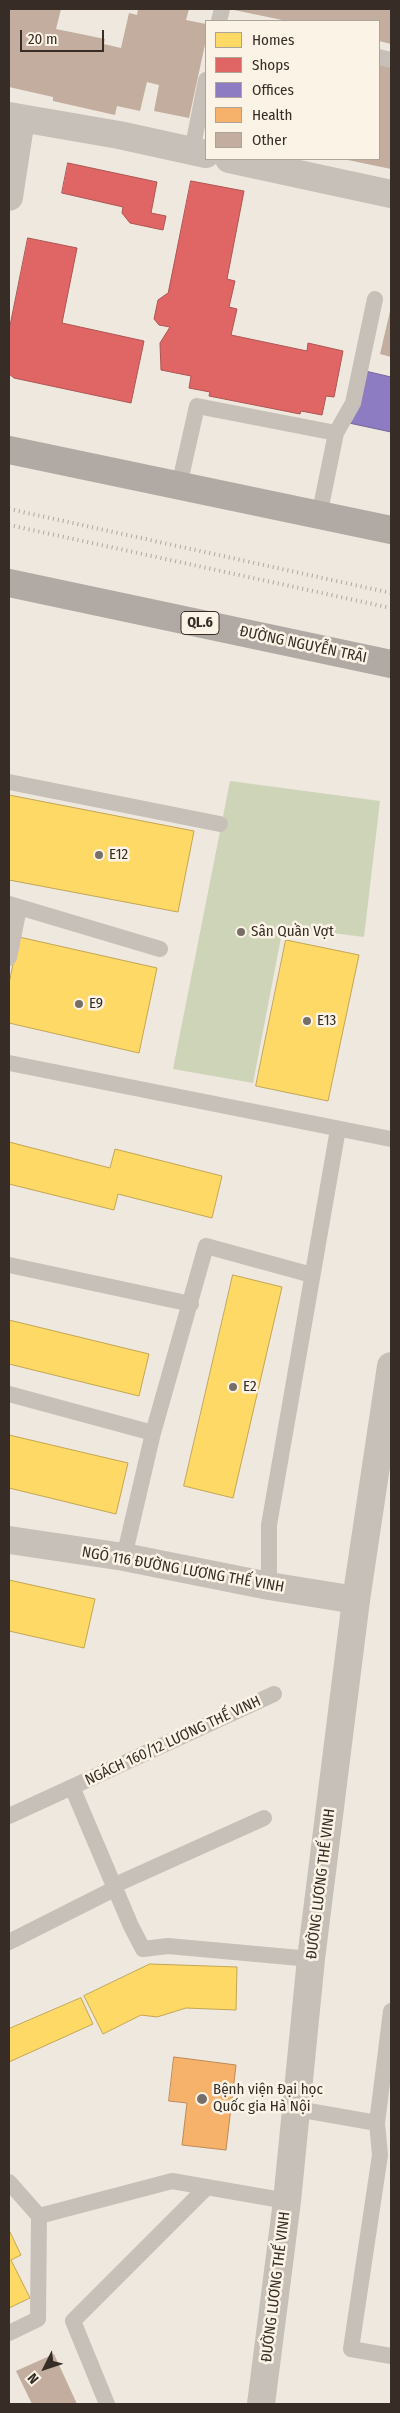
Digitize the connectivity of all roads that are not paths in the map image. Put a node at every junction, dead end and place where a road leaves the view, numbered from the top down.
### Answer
1 (205, 90) edge
2 (15, 117) edge
3 (199, 152) edge
4 (234, 160) edge
5 (391, 194) edge
6 (9, 197) edge
7 (375, 299) dead end
8 (336, 433) junction
9 (9, 450) edge
10 (179, 486) junction
11 (319, 516) junction
12 (391, 530) edge
13 (9, 583) edge
14 (391, 664) edge
15 (9, 782) edge
16 (220, 824) dead end
17 (14, 906) edge
18 (160, 949) dead end
19 (9, 958) edge
20 (9, 1063) edge
21 (338, 1129) junction
22 (391, 1139) edge
23 (9, 1265) edge
24 (312, 1275) junction
25 (191, 1304) junction
26 (391, 1366) edge
27 (9, 1394) edge
28 (154, 1433) junction
29 (9, 1540) edge
30 (124, 1557) junction
31 (269, 1586) junction
32 (356, 1600) junction
33 (274, 1694) dead end
34 (72, 1787) junction
35 (9, 1816) edge
36 (264, 1818) dead end
37 (116, 1887) junction
38 (9, 1942) edge
39 (311, 1959) junction
40 (391, 2011) edge
41 (297, 2109) junction
42 (377, 2124) junction
43 (386, 2157) edge
44 (9, 2182) edge
45 (207, 2187) junction
46 (286, 2201) junction
47 (39, 2216) junction
48 (9, 2332) edge
49 (391, 2356) edge
50 (107, 2404) edge
51 (261, 2404) edge

1 - 3 lane
2 - 3 street
2 - 6 street
4 - 5 street
7 - 8 lane
8 - 10 lane
8 - 11 lane
9 - 10 highway
10 - 11 highway
11 - 12 highway
13 - 14 highway, ĐƯỜNG NGUYỄN TRÃI / QL.6
15 - 16 lane
17 - 18 lane
17 - 19 lane
20 - 21 lane
21 - 22 lane
21 - 24 lane
23 - 25 lane
24 - 25 lane
24 - 31 lane
25 - 28 lane
26 - 32 street, ĐƯỜNG LƯƠNG THẾ VINH
27 - 28 lane
28 - 30 lane
29 - 30 street, NGÕ 116 ĐƯỜNG LƯƠNG THẾ VINH
30 - 31 street, NGÕ 116 ĐƯỜNG LƯƠNG THẾ VINH
31 - 32 street, NGÕ 116 ĐƯỜNG LƯƠNG THẾ VINH
32 - 39 street, ĐƯỜNG LƯƠNG THẾ VINH
33 - 34 lane, NGÁCH 160/12 LƯƠNG THẾ VINH
34 - 35 lane, NGÁCH 160/12 LƯƠNG THẾ VINH
34 - 37 lane
36 - 37 lane
37 - 38 lane
37 - 39 lane
39 - 41 street, ĐƯỜNG LƯƠNG THẾ VINH
40 - 42 lane
41 - 42 lane
41 - 46 street, ĐƯỜNG LƯƠNG THẾ VINH
42 - 43 lane
43 - 49 lane
44 - 47 lane
45 - 46 lane
45 - 47 lane
45 - 50 lane
46 - 51 street, ĐƯỜNG LƯƠNG THẾ VINH
47 - 48 lane

